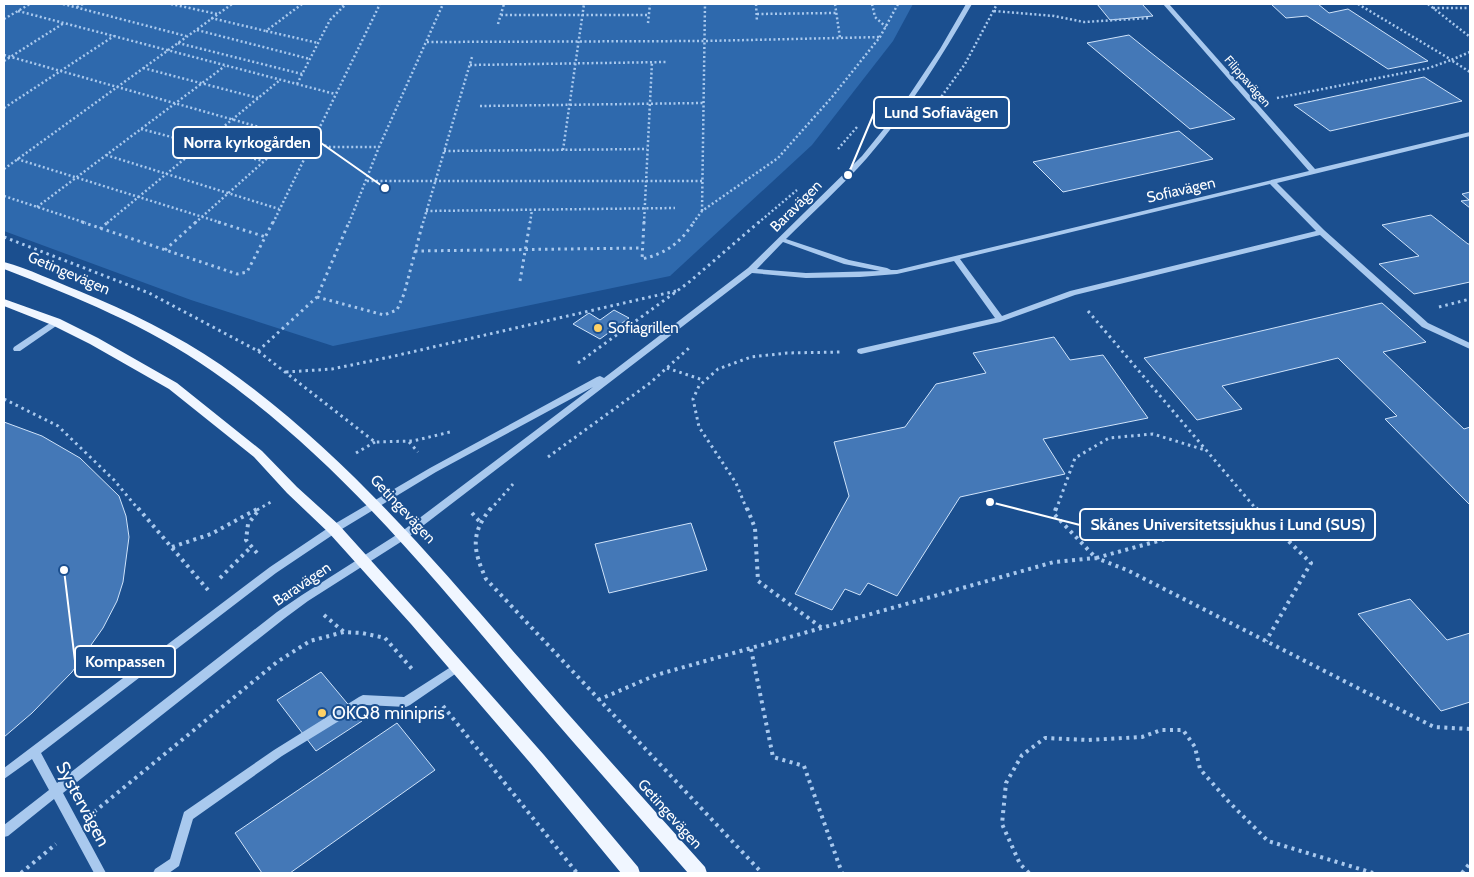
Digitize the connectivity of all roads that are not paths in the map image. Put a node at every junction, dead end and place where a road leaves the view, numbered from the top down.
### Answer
1 (969, 4) edge
2 (1166, 4) edge
3 (1470, 134) edge
4 (1314, 172) junction
5 (1272, 182) junction
6 (1321, 232) junction
7 (783, 240) junction
8 (956, 258) junction
9 (4, 265) edge
10 (751, 270) junction
11 (897, 272) junction
12 (4, 302) edge
13 (1000, 319) junction
14 (56, 322) junction
15 (1470, 346) edge
16 (17, 349) dead end
17 (861, 351) road end
18 (622, 368) junction
19 (376, 503) junction
20 (334, 529) junction
21 (404, 535) junction
22 (363, 562) junction
23 (457, 667) junction
24 (34, 751) junction
25 (4, 774) edge
26 (56, 791) junction
27 (4, 832) edge
28 (100, 873) edge
29 (159, 873) edge
30 (632, 873) edge
31 (699, 873) edge

1 - 7 street, Baravägen
2 - 4 street, Filippavägen
3 - 4 street, Sofiavägen
4 - 5 street, Sofiavägen
5 - 6 street
5 - 8 street, Sofiavägen
6 - 13 street
6 - 15 street
7 - 10 street, Baravägen
7 - 11 street, Sofiavägen
8 - 11 street, Sofiavägen
8 - 13 street
9 - 19 main road, Getingevägen
10 - 11 street, Sofiavägen
10 - 18 street, Baravägen
12 - 14 main road
13 - 17 street
14 - 16 lane
14 - 20 main road
18 - 19 street, Baravägen
18 - 21 street, Baravägen
19 - 20 street, Baravägen
19 - 21 main road, Getingevägen
20 - 22 main road
20 - 24 street, Baravägen
21 - 22 street, Baravägen
21 - 31 main road, Getingevägen
22 - 23 main road
22 - 26 street, Baravägen
23 - 29 street
23 - 30 main road
24 - 25 street, Baravägen
24 - 26 street, Systervägen
26 - 27 street, Baravägen
26 - 28 street, Systervägen

